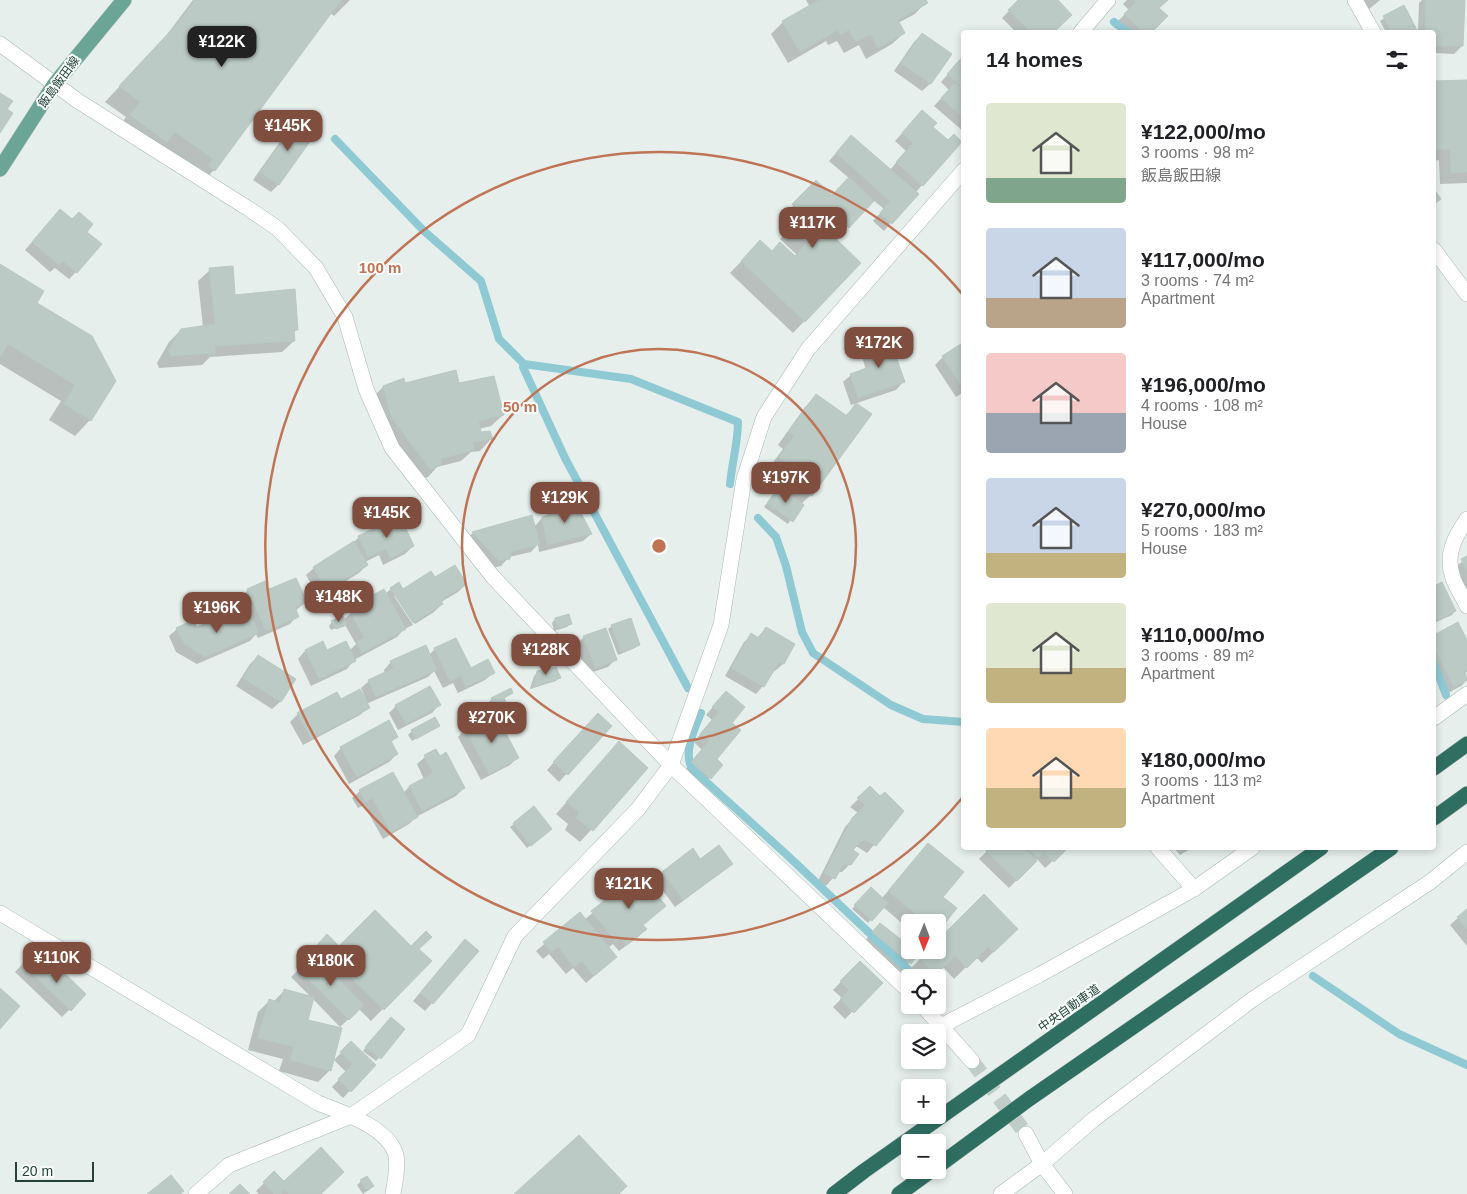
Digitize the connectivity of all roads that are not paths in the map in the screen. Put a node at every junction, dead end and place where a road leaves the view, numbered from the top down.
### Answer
1 (124, 0) edge
2 (1108, 0) edge
3 (1355, 0) edge
4 (1083, 30) edge
5 (1372, 30) edge
6 (0, 44) edge
7 (54, 85) junction
8 (0, 169) edge
9 (961, 178) edge
10 (1436, 253) edge
11 (1467, 294) edge
12 (1467, 520) edge
13 (1467, 606) edge
14 (1467, 694) edge
15 (1436, 717) edge
16 (1467, 744) edge
17 (671, 765) junction
18 (1436, 767) edge
19 (1467, 794) edge
20 (1436, 817) edge
21 (1160, 850) edge
22 (1249, 850) edge
23 (1318, 850) edge
24 (1388, 850) edge
25 (1467, 852) edge
26 (1194, 889) junction
27 (0, 913) edge
28 (901, 983) edge
29 (930, 1014) edge
30 (939, 1024) edge
31 (945, 1024) edge
32 (946, 1032) edge
33 (972, 1061) tunnel mouth
34 (351, 1116) junction
35 (1026, 1134) tunnel mouth
36 (946, 1160) edge
37 (1042, 1164) junction
38 (920, 1179) edge
39 (196, 1194) edge
40 (393, 1194) edge
41 (834, 1194) edge
42 (900, 1194) edge
43 (1001, 1194) edge
44 (1065, 1194) edge

1 - 7 main road, 飯島飯田線
2 - 4 street
3 - 5 street
6 - 7 street
7 - 8 main road, 飯島飯田線
7 - 17 street
9 - 17 street
10 - 11 street
12 - 13 street
14 - 15 street
16 - 18 highway
17 - 28 street
17 - 34 street
19 - 20 highway
21 - 26 street
22 - 26 street
23 - 41 highway, 中央自動車道
24 - 36 highway
25 - 37 street
26 - 31 street
27 - 34 street
29 - 30 street
32 - 33 street
34 - 39 street
34 - 40 street
35 - 37 street
37 - 43 street
37 - 44 street
38 - 42 highway

